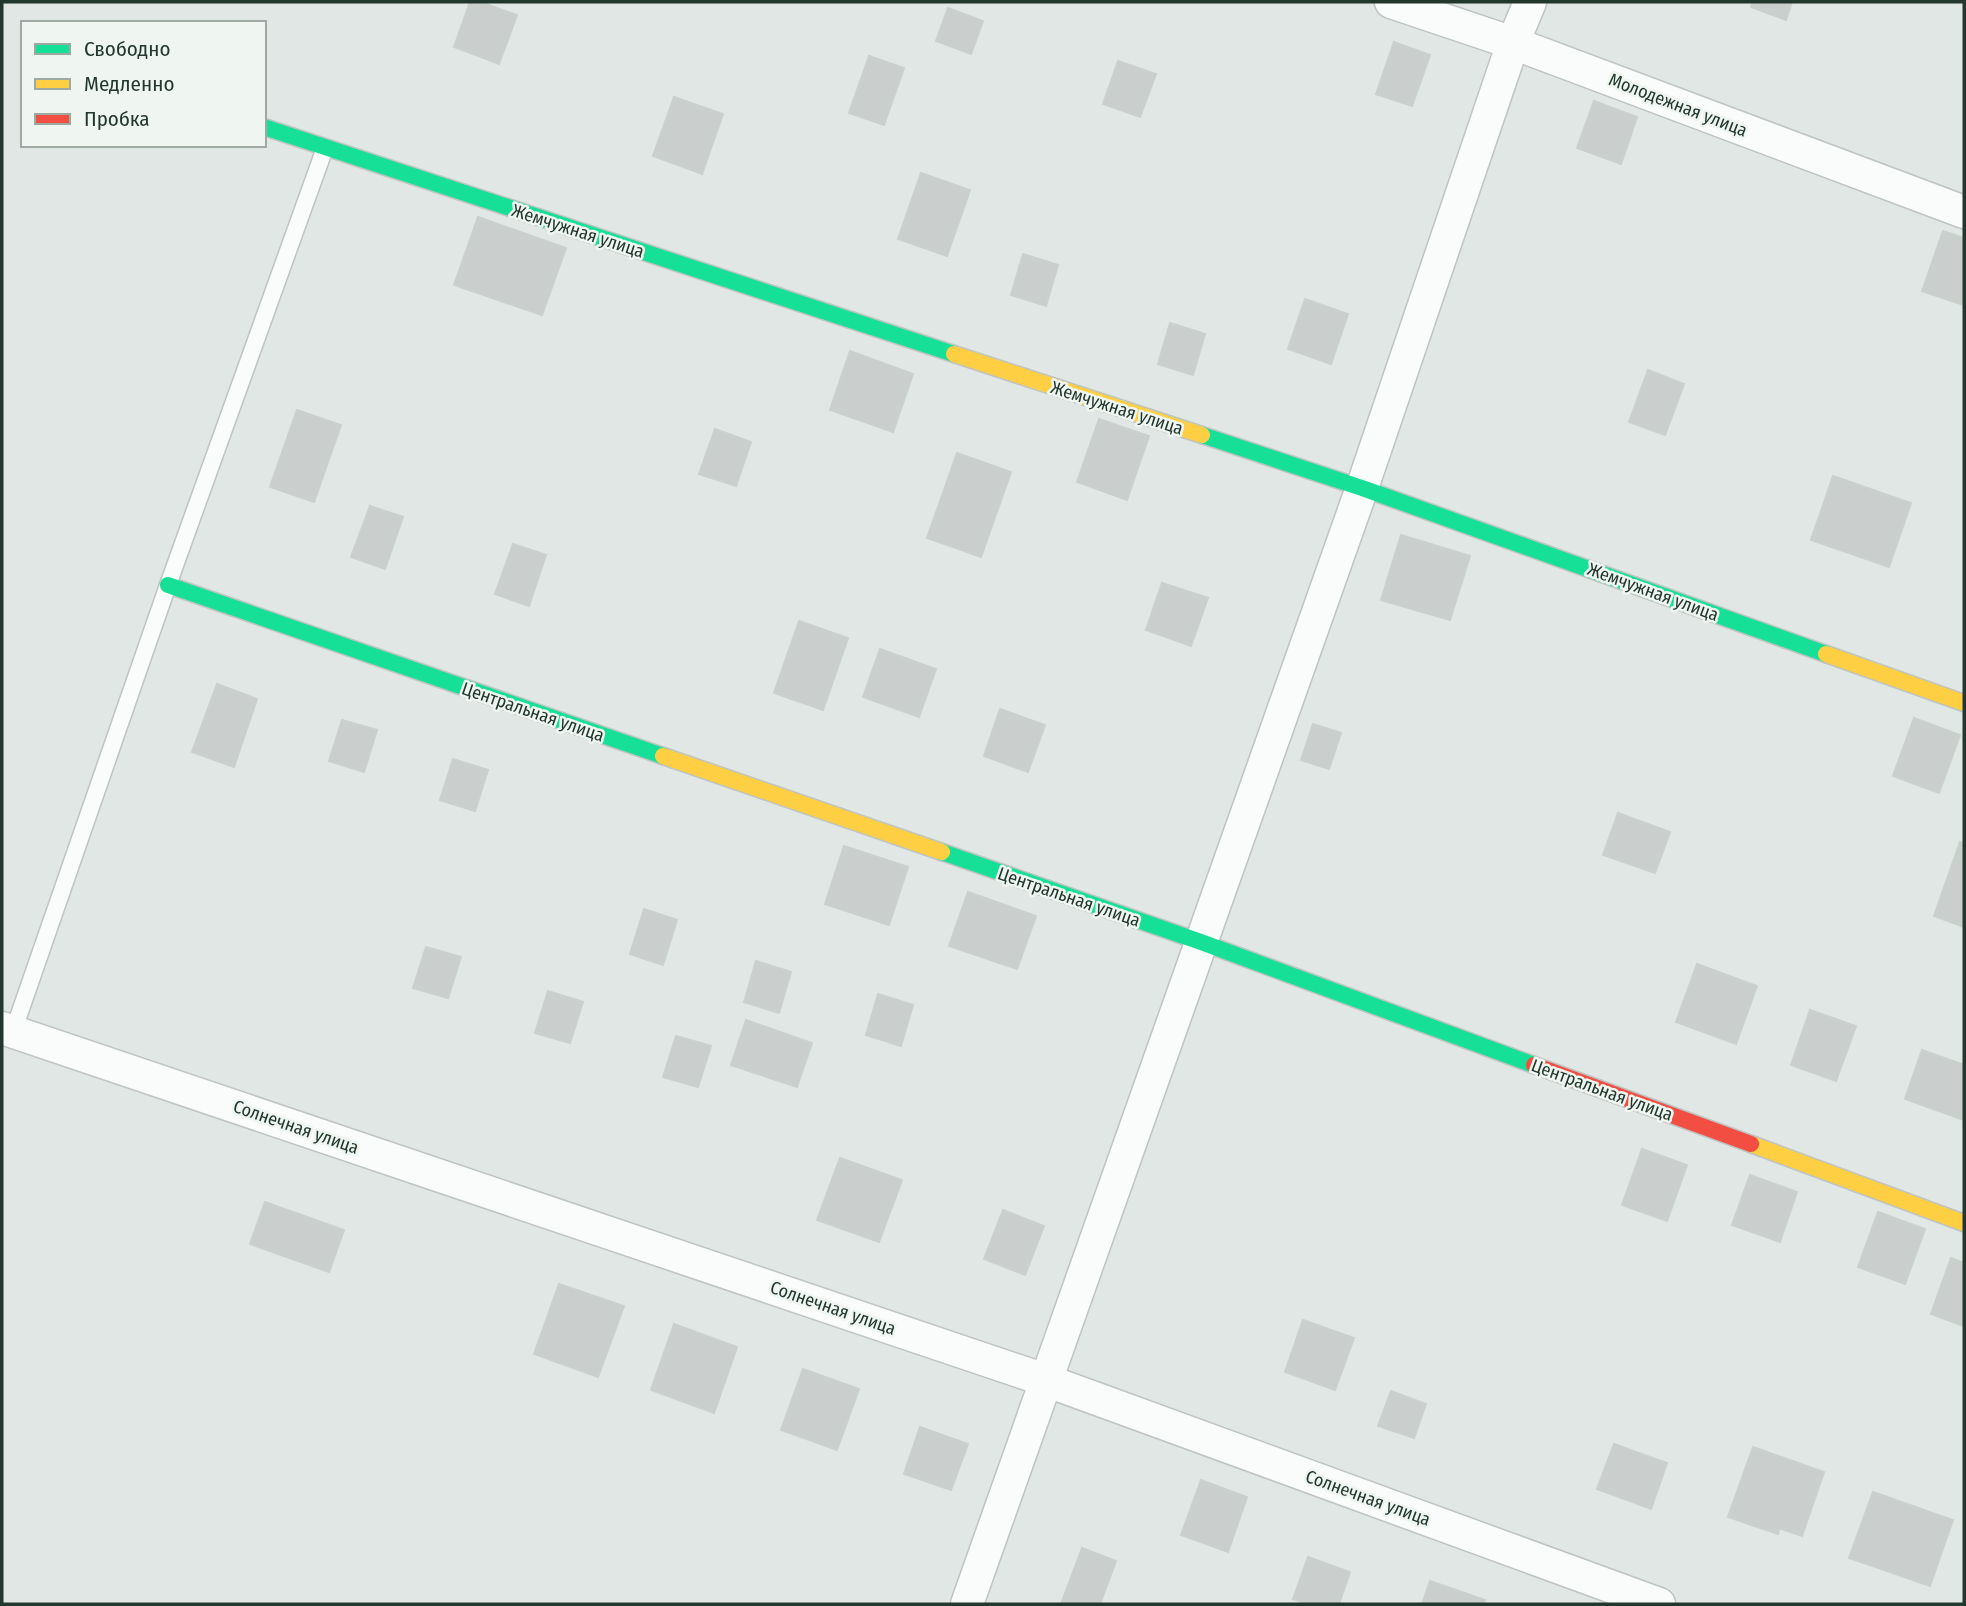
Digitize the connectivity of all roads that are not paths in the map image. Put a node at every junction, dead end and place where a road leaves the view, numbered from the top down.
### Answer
1 (1391, 2) edge
2 (1530, 2) edge
3 (1513, 43) junction
4 (266, 128) edge
5 (326, 148) junction
6 (1964, 212) edge
7 (1362, 488) junction
8 (168, 586) junction
9 (1964, 703) edge
10 (1201, 943) junction
11 (7, 1030) edge
12 (1964, 1223) edge
13 (1045, 1380) junction
14 (967, 1604) edge
15 (1659, 1604) edge

1 - 3 street, Молодежная улица
2 - 3 street
3 - 6 street, Молодежная улица
3 - 7 street
4 - 5 street, Жемчужная улица
5 - 7 street, Жемчужная улица
5 - 8 lane
7 - 9 street, Жемчужная улица
7 - 10 street
8 - 10 street, Центральная улица
8 - 11 lane
10 - 12 street, Центральная улица
10 - 13 street
11 - 13 street, Солнечная улица
13 - 14 street
13 - 15 street, Солнечная улица

